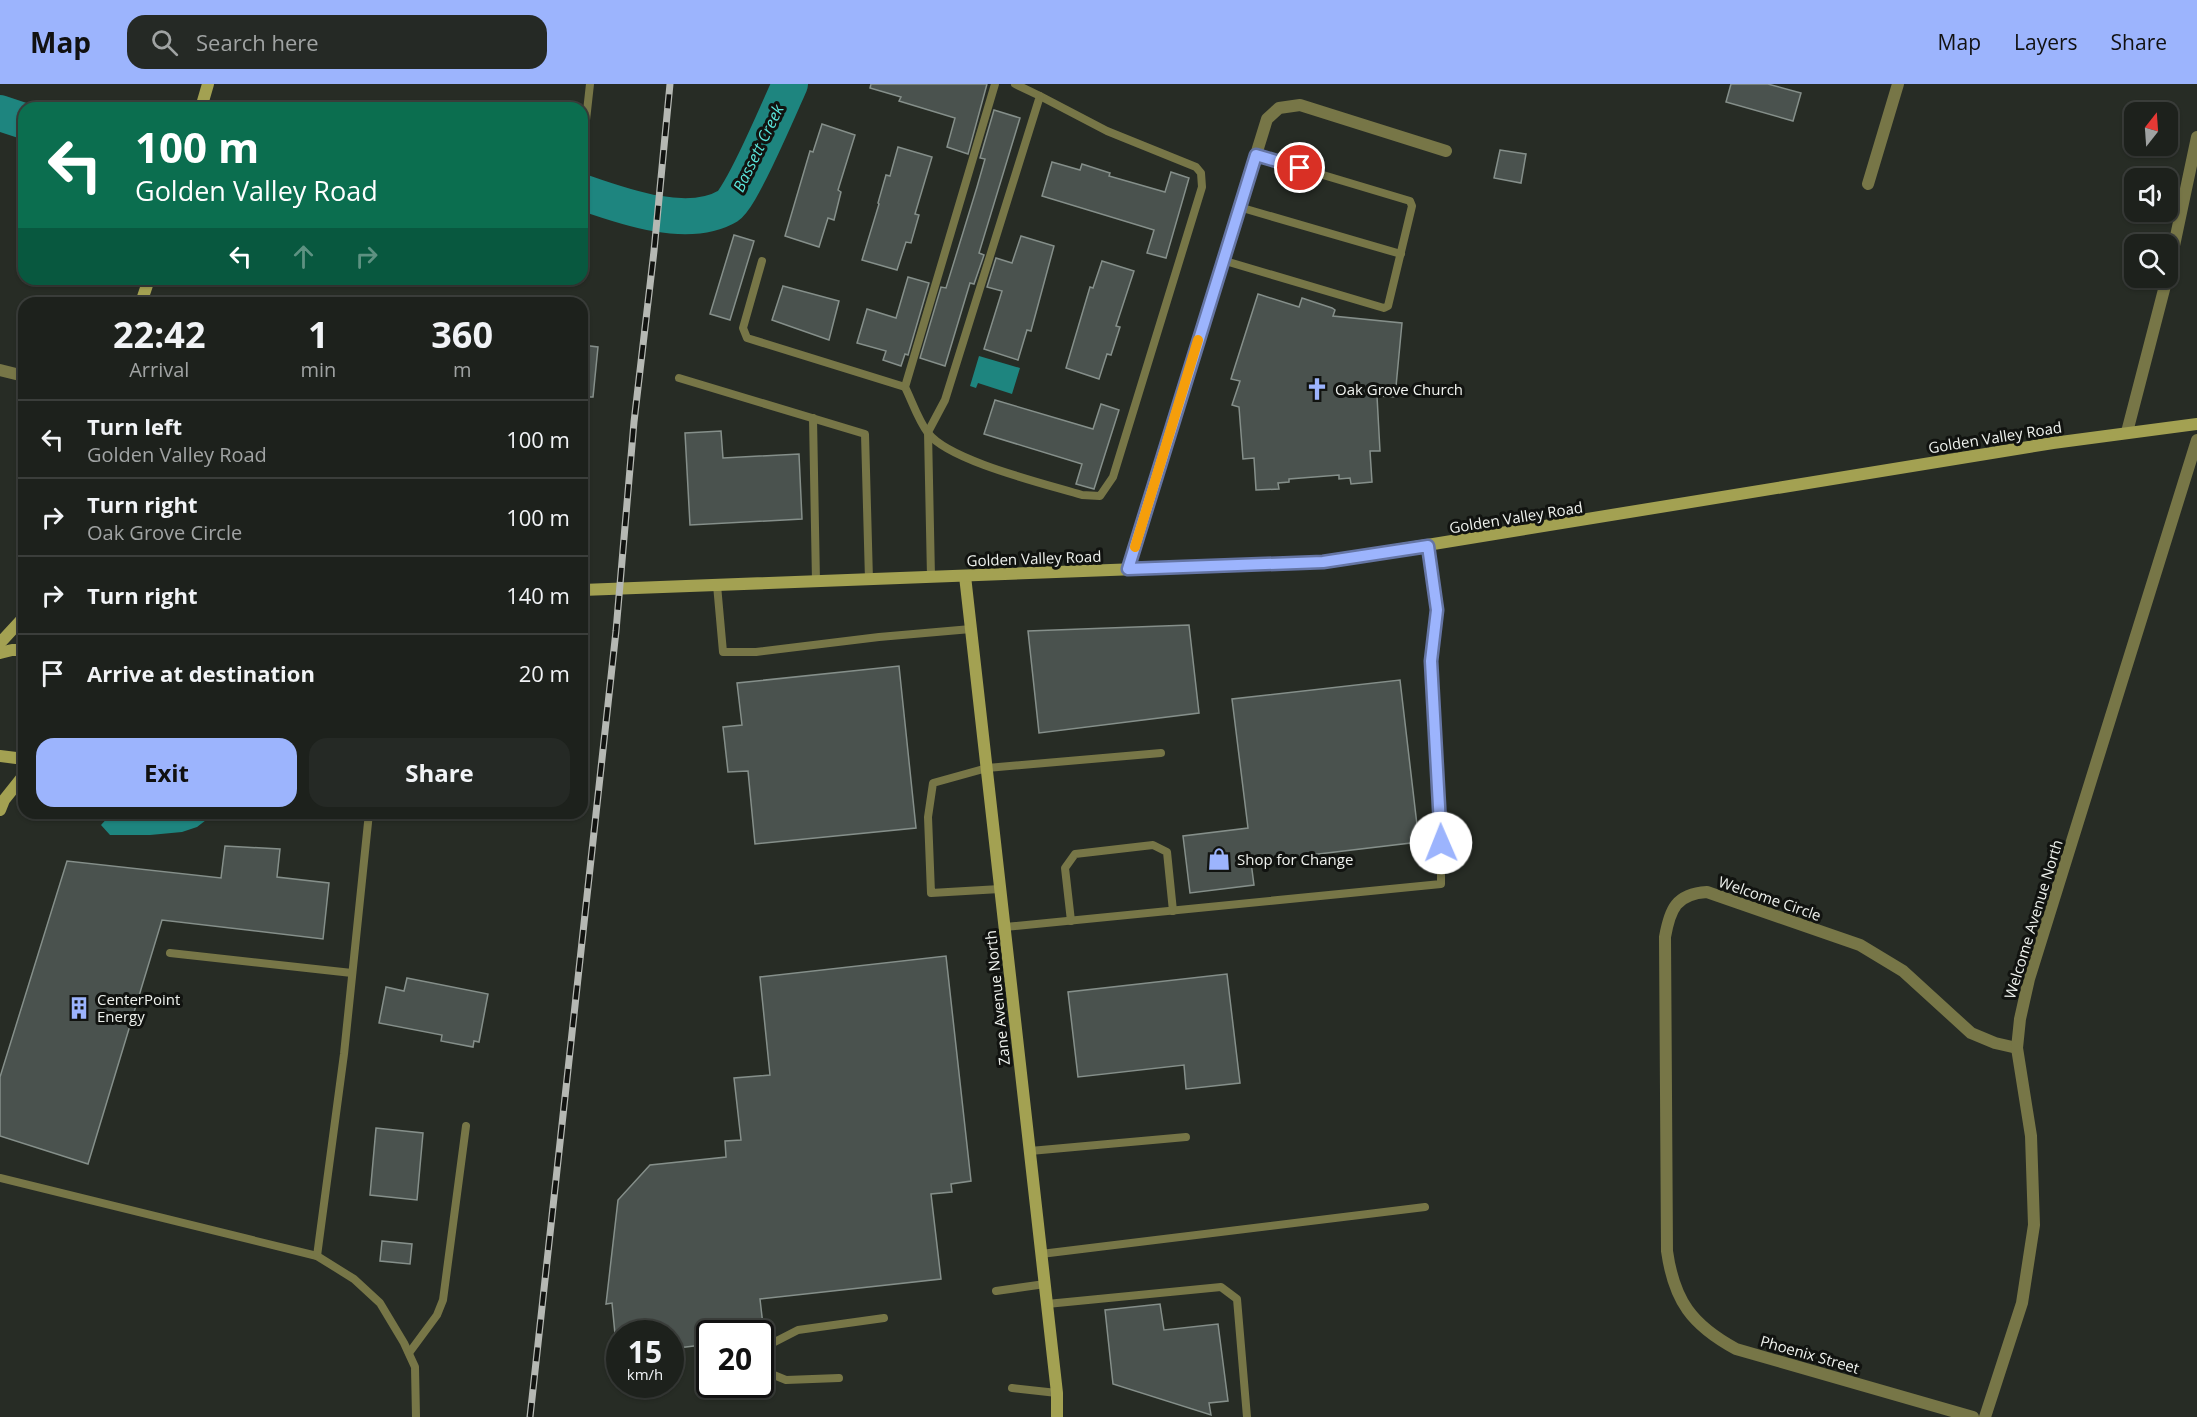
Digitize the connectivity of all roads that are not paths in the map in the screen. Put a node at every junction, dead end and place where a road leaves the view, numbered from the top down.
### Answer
1 (208, 84) edge
2 (590, 84) edge
3 (995, 84) edge
4 (1015, 84) edge
5 (1898, 84) edge
6 (1040, 96) junction
7 (203, 102) edge
8 (588, 102) edge
9 (2197, 137) edge
10 (1446, 152) dead end
11 (1256, 155) junction
12 (1868, 184) dead end
13 (1239, 207) junction
14 (2176, 234) edge
15 (1401, 254) junction
16 (1222, 260) junction
17 (762, 261) dead end
18 (2164, 288) edge
19 (0, 370) edge
20 (18, 374) edge
21 (679, 378) dead end
22 (905, 387) junction
23 (813, 418) junction
24 (2197, 424) edge
25 (928, 432) junction
26 (2127, 432) junction
27 (2197, 440) edge
28 (1428, 546) junction
29 (1128, 569) junction
30 (965, 576) junction
31 (932, 578) junction
32 (869, 580) junction
33 (816, 582) junction
34 (717, 585) junction
35 (588, 590) edge
36 (18, 624) edge
37 (971, 629) junction
38 (0, 643) edge
39 (18, 650) edge
40 (0, 653) edge
41 (1161, 753) dead end
42 (0, 756) edge
43 (18, 758) edge
44 (987, 768) junction
45 (18, 782) edge
46 (0, 810) edge
47 (368, 819) edge
48 (1000, 889) junction
49 (1173, 911) junction
50 (1071, 921) junction
51 (1005, 927) junction
52 (170, 953) dead end
53 (352, 973) junction
54 (2017, 1048) junction
55 (465, 1126) dead end
56 (1186, 1137) dead end
57 (1030, 1151) junction
58 (0, 1178) edge
59 (1425, 1207) dead end
60 (1041, 1254) junction
61 (317, 1256) junction
62 (1670, 1276) joint
63 (1045, 1284) junction
64 (996, 1292) dead end
65 (1047, 1304) junction
66 (884, 1318) dead end
67 (409, 1353) junction
68 (839, 1378) dead end
69 (1012, 1388) dead end
70 (1057, 1393) junction
71 (416, 1417) edge
72 (1057, 1417) edge
73 (1247, 1417) edge
74 (1973, 1417) edge
75 (1985, 1417) edge

1 - 7 street
2 - 8 lane
3 - 22 lane
4 - 6 lane
5 - 12 street
6 - 25 lane
6 - 25 lane
9 - 14 street
10 - 11 street
11 - 13 street
11 - 15 lane
13 - 15 lane
13 - 16 street
15 - 16 lane
16 - 29 street
17 - 22 lane
18 - 26 street
19 - 20 street
21 - 23 lane
22 - 25 lane
23 - 32 lane
23 - 33 lane
24 - 26 street, Golden Valley Road
25 - 31 lane
26 - 28 street, Golden Valley Road
27 - 54 street, Welcome Avenue North
28 - 29 street, Golden Valley Road
28 - 49 lane
29 - 30 street, Golden Valley Road
30 - 31 street, Golden Valley Road
30 - 37 street, Zane Avenue North
31 - 32 street, Golden Valley Road
32 - 33 street, Golden Valley Road
33 - 34 street, Golden Valley Road
34 - 35 street, Golden Valley Road
34 - 37 lane
36 - 38 street
37 - 44 street, Zane Avenue North
39 - 40 street
41 - 44 lane
42 - 43 street
44 - 48 street, Zane Avenue North
44 - 48 lane
45 - 46 street
47 - 53 lane
48 - 51 street, Zane Avenue North
49 - 50 lane
49 - 50 lane
50 - 51 lane
51 - 57 street, Zane Avenue North
52 - 53 lane
53 - 61 lane
54 - 62 street, Welcome Circle
54 - 75 street, Welcome Avenue North
55 - 67 lane
56 - 57 lane
57 - 60 street, Zane Avenue North
58 - 61 lane
59 - 60 lane
60 - 63 street, Zane Avenue North
61 - 67 lane
62 - 74 street, Phoenix Street
63 - 64 lane
63 - 65 street, Zane Avenue North
65 - 70 street, Zane Avenue North
65 - 73 lane
66 - 68 lane
67 - 71 lane
69 - 70 lane
70 - 72 street, Zane Avenue North

